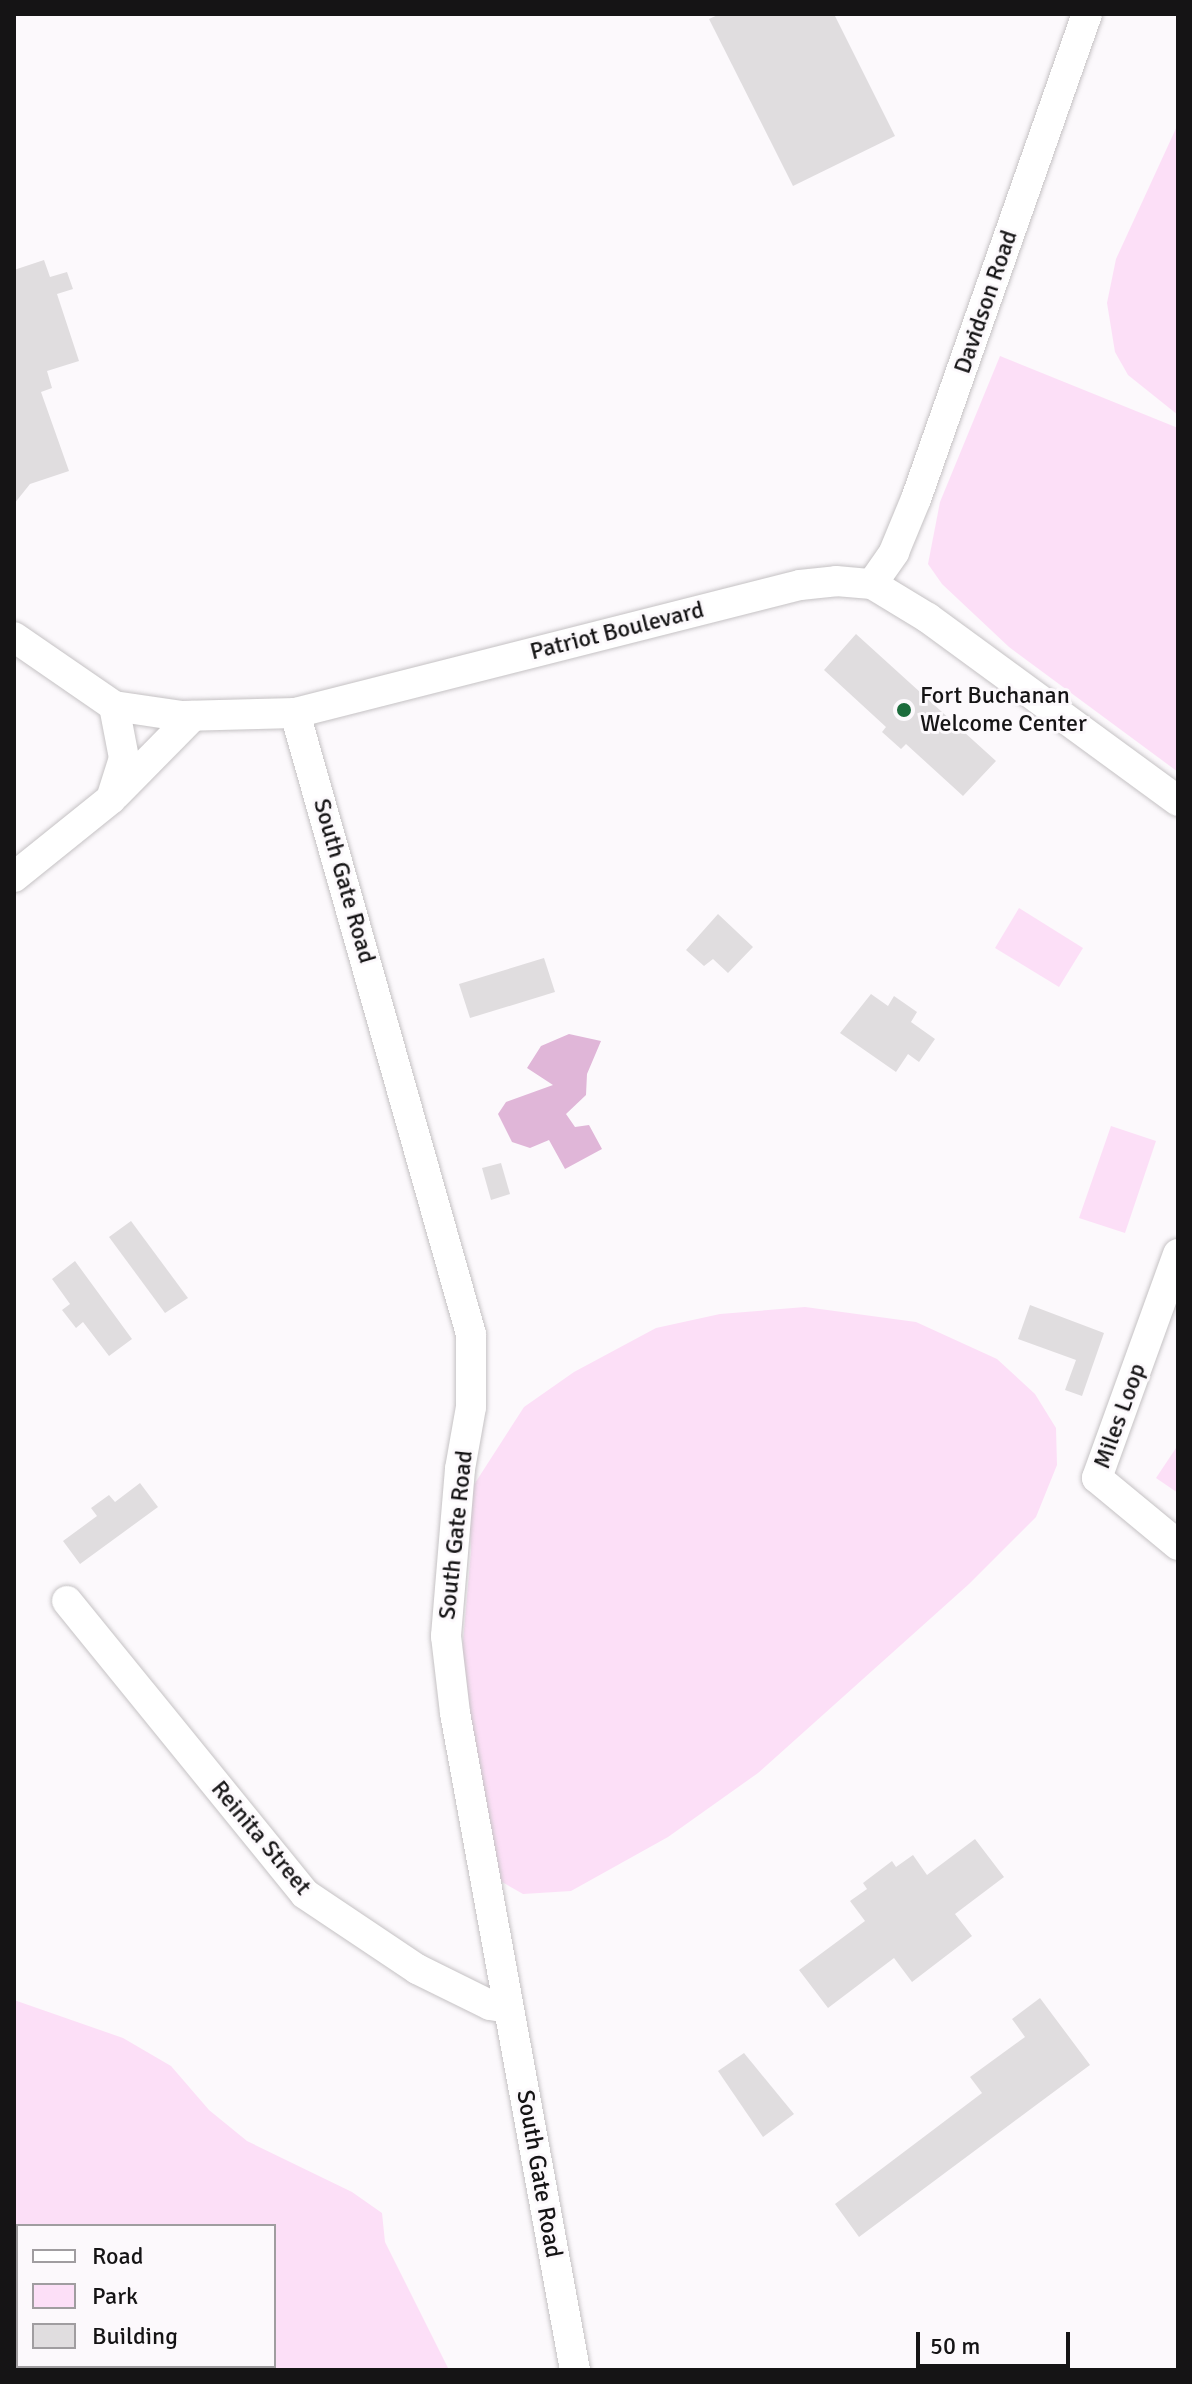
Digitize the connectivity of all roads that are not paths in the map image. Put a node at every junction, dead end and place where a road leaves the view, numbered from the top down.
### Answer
1 (1087, 14) edge
2 (872, 584) junction
3 (14, 637) edge
4 (114, 706) junction
5 (295, 713) junction
6 (197, 716) junction
7 (111, 799) junction
8 (1178, 801) edge
9 (14, 877) edge
10 (1178, 1254) edge
11 (1178, 1545) edge
12 (67, 1601) dead end
13 (508, 2008) junction
14 (575, 2370) edge

1 - 2 street, Davidson Road
2 - 5 street, Patriot Boulevard
2 - 8 street, Patriot Boulevard
3 - 4 street, Patriot Boulevard
4 - 6 street, Patriot Boulevard
4 - 7 street
5 - 6 street, Patriot Boulevard
5 - 13 street, South Gate Road
6 - 7 street
7 - 9 street
10 - 11 street, Miles Loop
12 - 13 street, Reinita Street
13 - 14 street, South Gate Road

